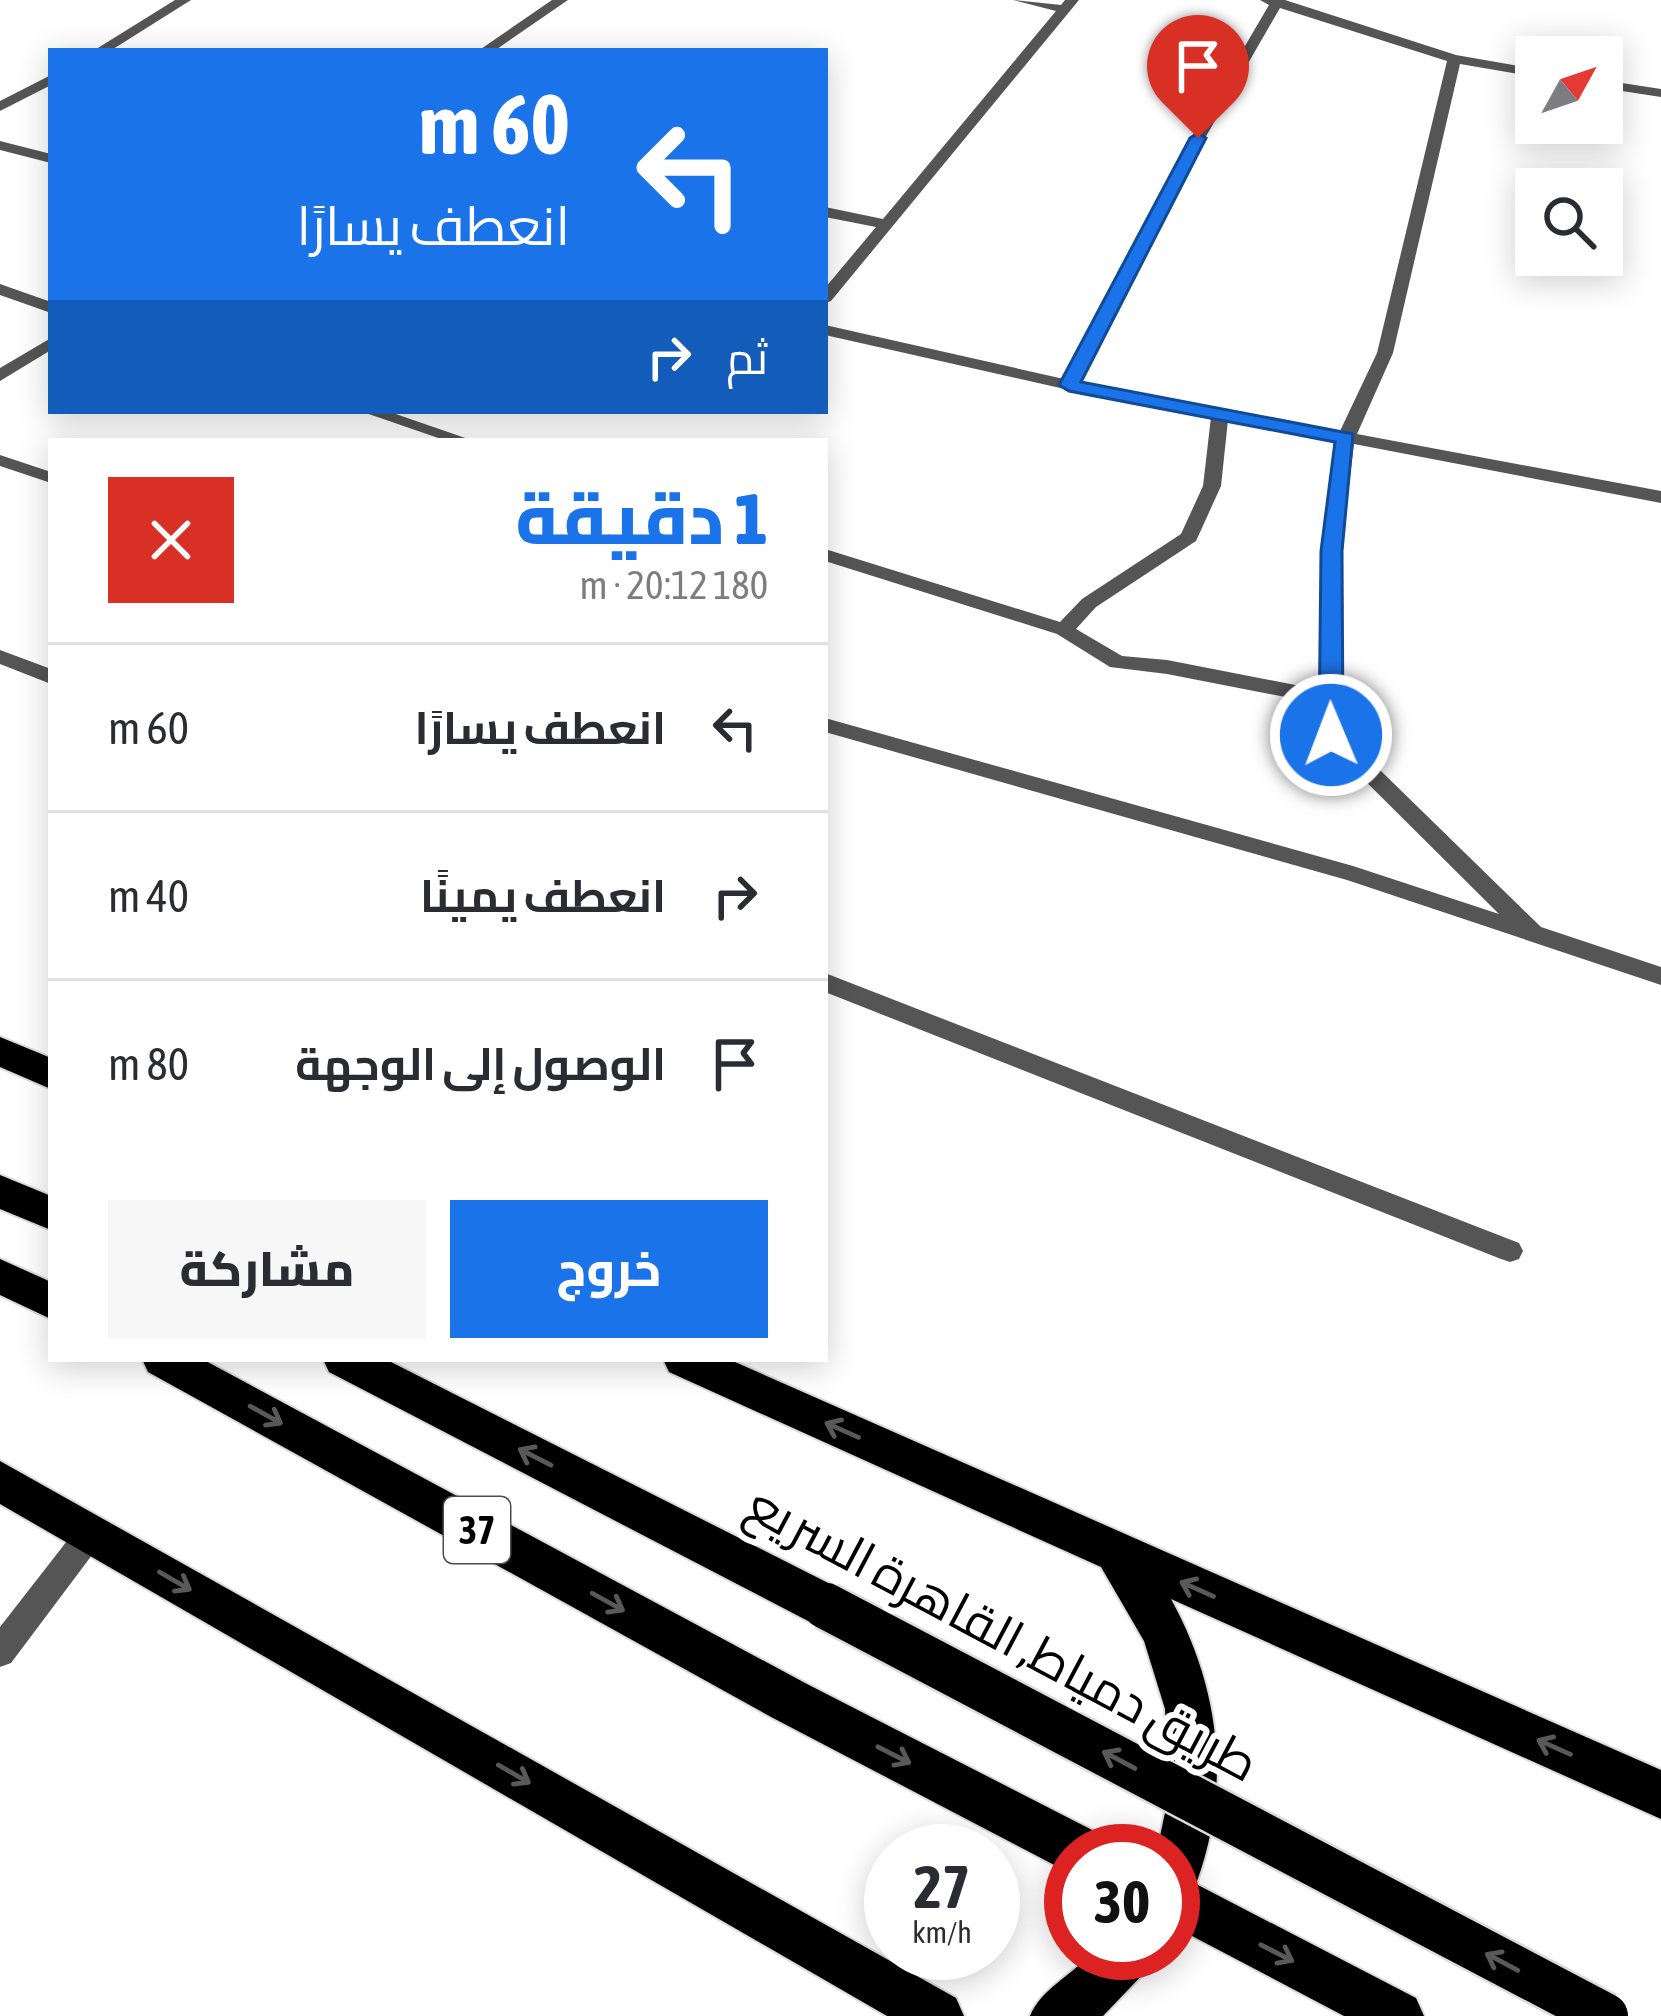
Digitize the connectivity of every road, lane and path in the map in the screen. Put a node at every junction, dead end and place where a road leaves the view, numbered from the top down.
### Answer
1 (184, 0) edge
2 (561, 0) edge
3 (1020, 0) edge
4 (1274, 1) edge
5 (1068, 5) edge
6 (112, 48) edge
7 (489, 48) edge
8 (1454, 59) junction
9 (1515, 69) edge
10 (48, 81) edge
11 (1623, 87) edge
12 (1661, 93) edge
13 (0, 107) edge
14 (0, 145) edge
15 (48, 159) edge
16 (828, 213) edge
17 (886, 224) junction
18 (0, 289) edge
19 (828, 294) edge
20 (48, 307) edge
21 (828, 331) edge
22 (48, 345) edge
23 (0, 376) edge
24 (1069, 385) junction
25 (380, 414) edge
26 (1220, 414) junction
27 (456, 438) edge
28 (1346, 438) junction
29 (0, 460) edge
30 (48, 477) edge
31 (1661, 496) edge
32 (828, 556) edge
33 (1064, 630) junction
34 (0, 657) edge
35 (48, 676) edge
36 (1330, 699) junction
37 (828, 726) edge
38 (1532, 932) junction
39 (1661, 976) edge
40 (828, 983) edge
41 (0, 1052) edge
42 (48, 1073) edge
43 (0, 1191) edge
44 (48, 1213) edge
45 (1510, 1251) dead end
46 (0, 1276) edge
47 (48, 1300) edge
48 (168, 1362) edge
49 (350, 1362) edge
50 (692, 1362) edge
51 (0, 1481) edge
52 (92, 1533) junction
53 (1117, 1553) junction
54 (0, 1652) edge
55 (1661, 1795) edge
56 (1187, 1824) edge
57 (1044, 1832) edge
58 (1200, 1913) edge
59 (1102, 1980) edge
60 (938, 2016) edge
61 (1056, 2016) edge
62 (1399, 2016) edge
63 (1605, 2016) edge

1 - 6 street
2 - 7 street
3 - 5 street
4 - 8 street
4 - 24 street
5 - 17 street
8 - 9 street
8 - 28 street
10 - 13 street
11 - 12 street
14 - 15 street
16 - 17 street
17 - 19 street
18 - 20 street
21 - 24 street
22 - 23 street
24 - 26 street
25 - 27 street
26 - 28 street
26 - 33 street
28 - 31 street
28 - 36 street
29 - 30 street
32 - 33 street
33 - 36 street
34 - 35 street
36 - 38 street
37 - 38 street
38 - 39 street
40 - 45 street
41 - 42 highway
43 - 44 highway
46 - 47 highway
48 -> 57 highway, 37
63 -> 49 highway, طريق دمياط, القاهرة السريع / 37, bridge
53 -> 50 highway
51 - 52 highway
52 - 54 street
52 -> 60 highway
55 -> 53 highway
53 - 56 highway
58 -> 62 highway
59 - 61 highway

